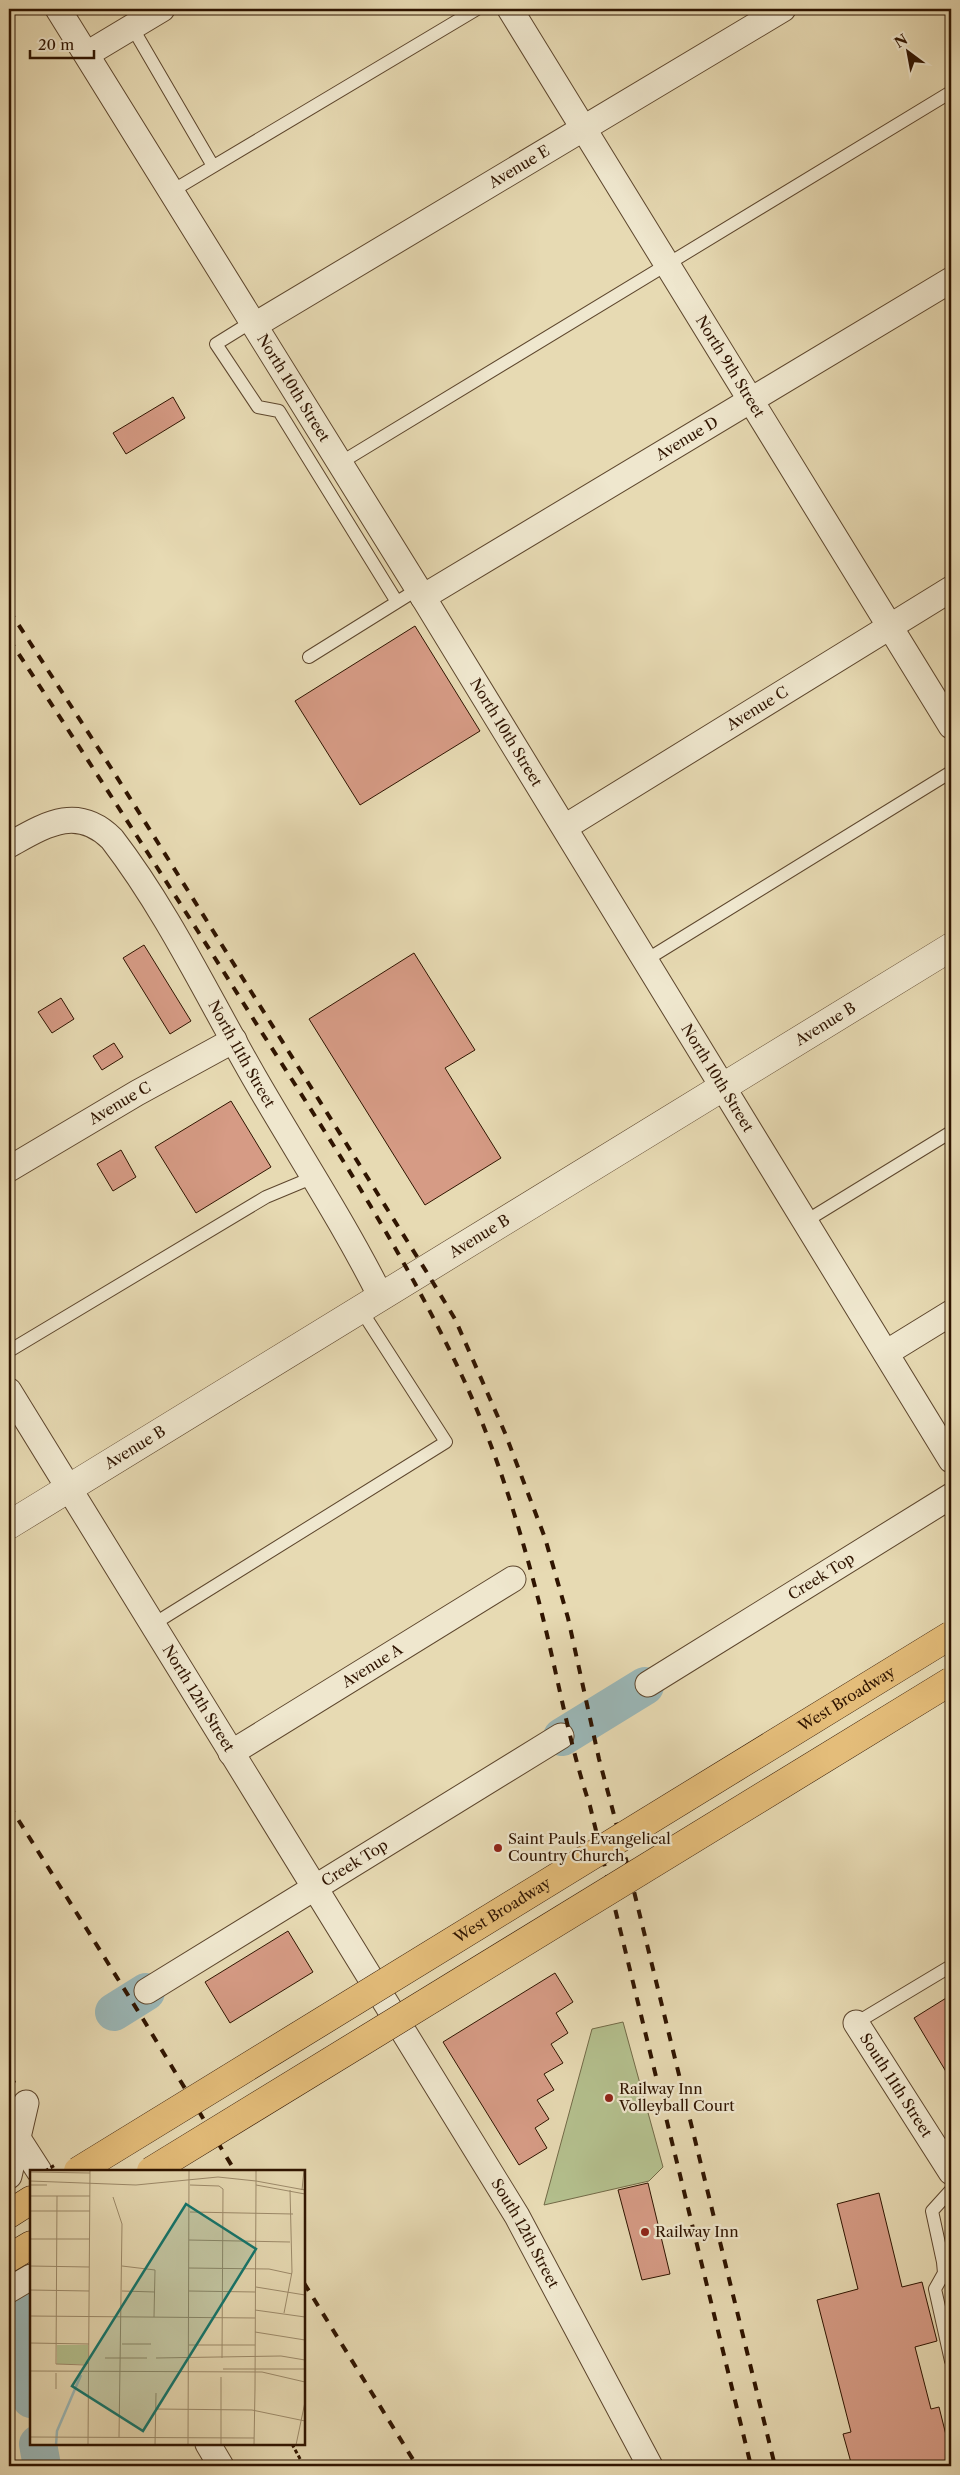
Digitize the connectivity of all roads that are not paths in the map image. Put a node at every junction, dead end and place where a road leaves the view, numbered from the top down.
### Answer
1 (58, 9) edge
2 (162, 9) edge
3 (477, 9) edge
4 (510, 9) edge
5 (783, 9) edge
6 (132, 27) junction
7 (86, 54) junction
8 (951, 92) edge
9 (583, 128) junction
10 (213, 166) junction
11 (172, 191) junction
12 (668, 264) junction
13 (951, 280) edge
14 (254, 323) junction
15 (751, 399) junction
16 (340, 463) junction
17 (951, 590) edge
18 (420, 593) junction
19 (397, 602) junction
20 (890, 626) junction
21 (310, 657) dead end
22 (951, 726) edge
23 (951, 772) edge
24 (565, 827) junction
25 (9, 845) edge
26 (951, 947) edge
27 (646, 960) junction
28 (234, 1040) junction
29 (724, 1086) junction
30 (951, 1132) edge
31 (9, 1169) edge
32 (314, 1177) junction
33 (806, 1221) junction
34 (371, 1303) junction
35 (951, 1312) edge
36 (9, 1350) edge
37 (886, 1353) junction
38 (9, 1391) edge
39 (951, 1460) edge
40 (69, 1489) junction
41 (951, 1496) edge
42 (9, 1526) edge
43 (514, 1579) dead end
44 (152, 1625) junction
45 (951, 1635) edge
46 (951, 1681) edge
47 (648, 1684) dead end
48 (561, 1736) dead end
49 (231, 1752) junction
50 (314, 1888) junction
51 (951, 1966) edge
52 (147, 1991) dead end
53 (388, 2008) joint
54 (856, 2023) joint
55 (26, 2103) dead end
56 (13, 2130) edge
57 (38, 2170) edge
58 (80, 2170) edge
59 (153, 2170) edge
60 (951, 2172) edge
61 (9, 2176) edge
62 (951, 2190) edge
63 (30, 2201) edge
64 (9, 2214) edge
65 (30, 2246) edge
66 (9, 2258) edge
67 (30, 2278) edge
68 (9, 2290) edge
69 (951, 2361) edge
70 (209, 2445) edge
71 (221, 2466) edge
72 (650, 2466) edge

1 - 7 street, North 10th Street
2 - 6 street
3 - 10 lane
4 - 9 street, North 9th Street
5 - 9 street, Avenue E
6 - 7 street
6 - 10 lane
7 - 11 street, North 10th Street
8 - 12 lane
9 - 12 street, North 9th Street
9 - 14 street, Avenue E
10 - 11 lane
11 - 14 street, North 10th Street
12 - 15 street, North 9th Street
12 - 16 lane
13 - 15 street, Avenue D
14 - 16 street, North 10th Street
14 - 19 lane
15 - 18 street, Avenue D
15 - 20 street, North 9th Street
16 - 18 street, North 10th Street
17 - 20 street, Avenue C
18 - 19 lane
18 - 24 street, North 10th Street
19 - 21 lane
20 - 22 street, North 9th Street
20 - 24 street, Avenue C
23 - 27 lane
24 - 27 street, North 10th Street
25 - 28 street, North 11th Street
26 - 29 street, Avenue B
27 - 29 street, North 10th Street
28 - 31 street, Avenue C
28 - 32 street, North 11th Street
29 - 33 street, North 10th Street
29 - 34 street, Avenue B
30 - 33 lane
32 - 34 street, North 11th Street
32 - 36 lane
33 - 37 street, North 10th Street
34 - 40 street, Avenue B
34 - 44 lane
35 - 37 street
37 - 39 street, North 10th Street
38 - 40 street, North 12th Street
40 - 42 street, Avenue B
40 - 44 street, North 12th Street
41 - 47 street, Creek Top
43 - 49 street, Avenue A
44 - 49 street, North 12th Street
45 - 58 main road, West Broadway, bridge
46 - 59 main road, bridge
48 - 50 street, Creek Top
49 - 50 street, North 12th Street
50 - 52 street, Creek Top
50 - 53 street, North 12th Street
51 - 54 lane
53 - 72 street, South 12th Street
54 - 60 street, South 11th Street
55 - 56 street
56 - 57 street
56 - 61 street
62 - 69 lane
63 - 64 main road
65 - 66 main road
67 - 68 street
70 - 71 street

